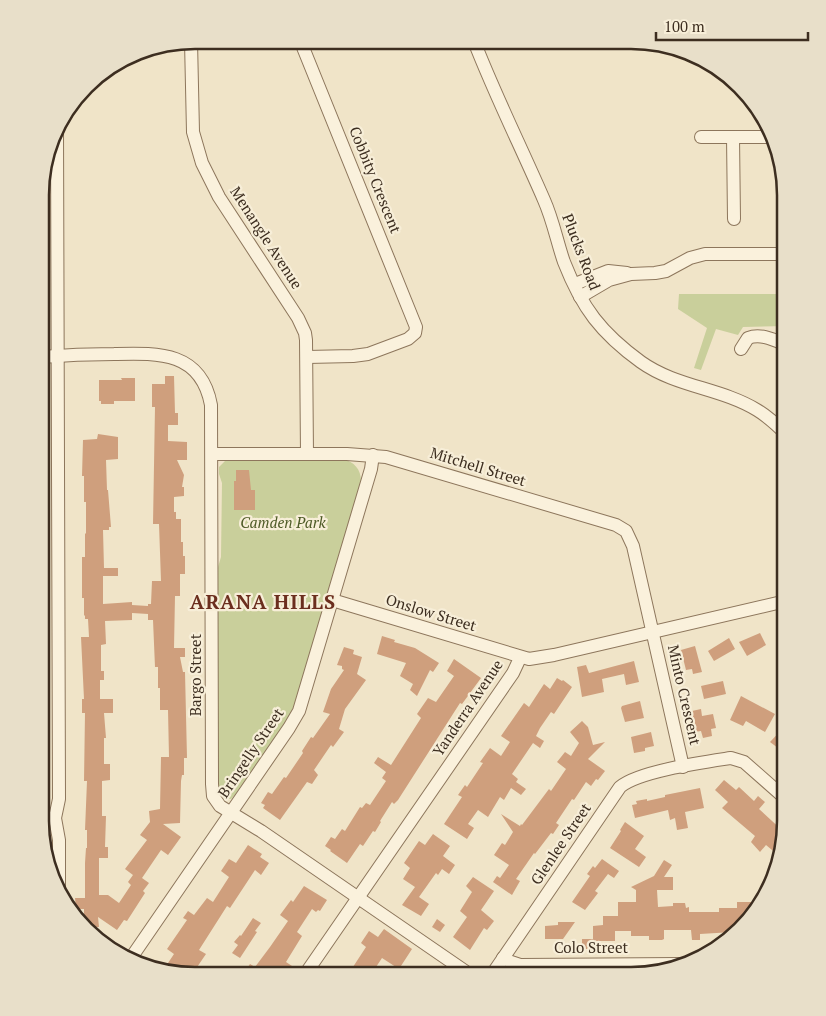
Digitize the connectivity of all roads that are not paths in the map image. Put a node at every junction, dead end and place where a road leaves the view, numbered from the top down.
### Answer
1 (191, 49) edge
2 (304, 49) edge
3 (478, 49) edge
4 (763, 134) edge
5 (733, 137) junction
6 (702, 138) dead end
7 (57, 146) edge
8 (734, 219) dead end
9 (777, 254) edge
10 (631, 274) junction
11 (575, 284) junction
12 (580, 297) junction
13 (777, 342) edge
14 (741, 349) dead end
15 (58, 355) junction
16 (49, 356) edge
17 (308, 357) junction
18 (777, 427) edge
19 (212, 454) junction
20 (307, 454) junction
21 (373, 455) junction
22 (332, 600) junction
23 (777, 603) edge
24 (653, 632) junction
25 (520, 658) junction
26 (683, 767) junction
27 (777, 791) edge
28 (231, 812) junction
29 (49, 818) edge
30 (55, 818) junction
31 (60, 876) edge
32 (358, 897) junction
33 (134, 954) edge
34 (503, 958) junction
35 (659, 964) edge
36 (310, 967) edge
37 (459, 967) edge
38 (496, 967) edge

1 - 17 street, Menangle Avenue
2 - 17 street, Cobbity Crescent
3 - 11 street, Plucks Road
4 - 5 street
5 - 6 street
5 - 8 street
7 - 15 street
9 - 10 street
10 - 11 street
10 - 12 street
11 - 12 street, Plucks Road
12 - 18 street, Plucks Road
13 - 14 street
15 - 16 street, Bargo Street
15 - 19 street, Bargo Street
15 - 30 street
17 - 20 street, Menangle Avenue
19 - 20 street, Mitchell Street
19 - 28 street, Bargo Street
20 - 21 street, Mitchell Street
21 - 22 street, Bringelly Street
21 - 24 street, Mitchell Street
22 - 25 street, Onslow Street
22 - 28 street, Bringelly Street
23 - 24 street, Yanderra Avenue
24 - 25 street, Yanderra Avenue
24 - 26 street, Minto Crescent
25 - 32 street, Yanderra Avenue
26 - 27 street, Minto Crescent
26 - 34 street, Glenlee Street
28 - 32 street, Bargo Street
28 - 33 street, Bringelly Street
29 - 30 street
30 - 31 street
32 - 36 street, Yanderra Avenue
32 - 37 street, Bargo Street
34 - 35 street, Colo Street
34 - 38 street, Glenlee Street

